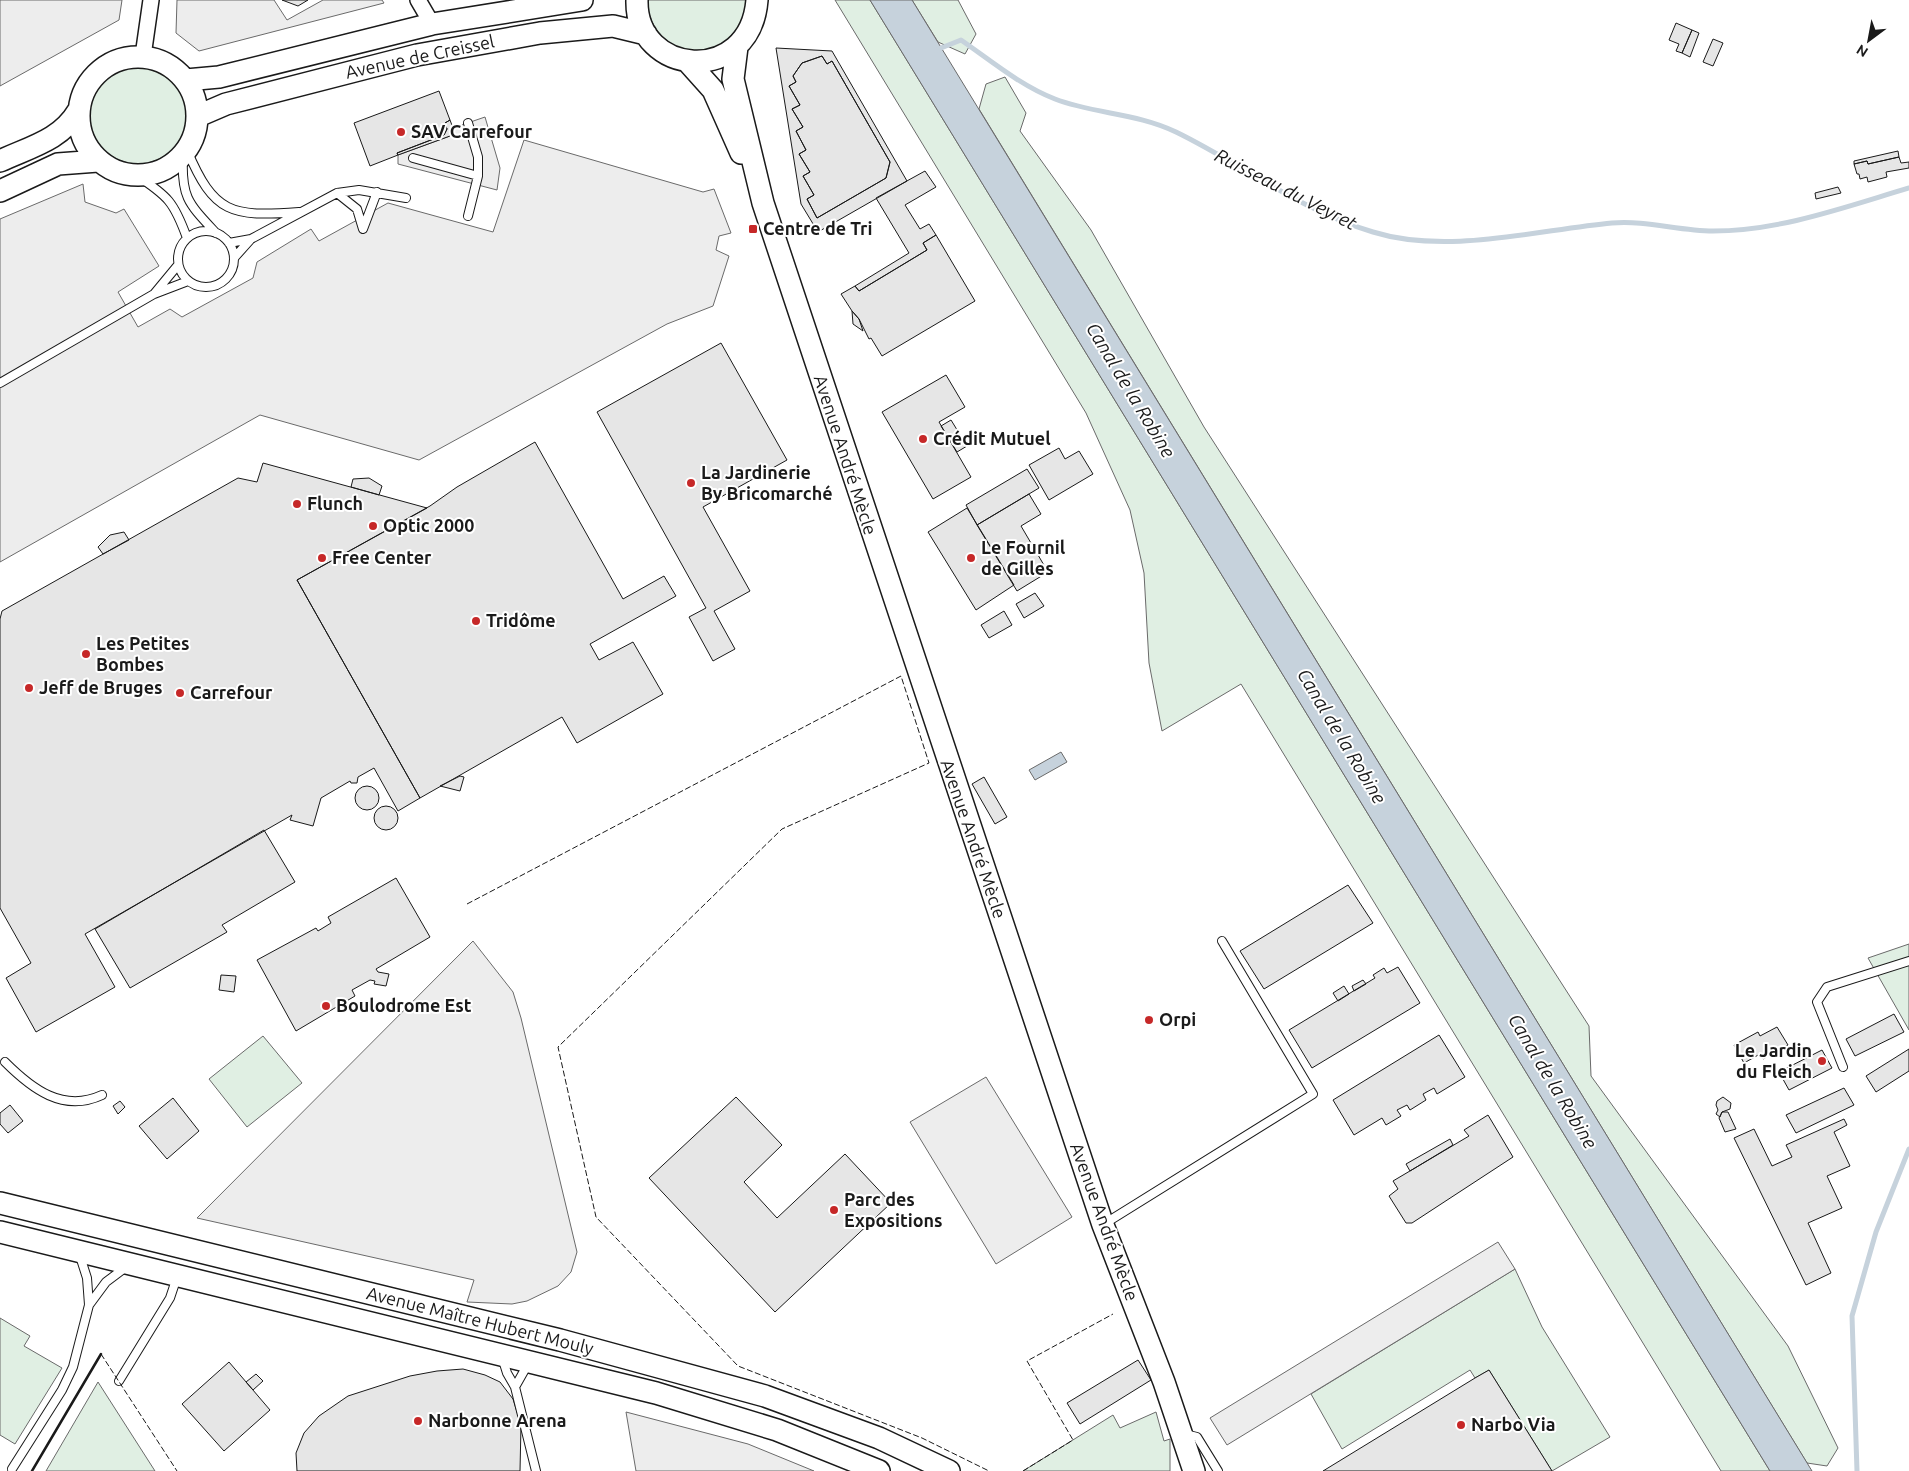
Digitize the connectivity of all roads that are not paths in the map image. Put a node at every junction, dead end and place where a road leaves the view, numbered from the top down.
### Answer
1 (151, 0) edge
2 (418, 0) edge
3 (582, 0) edge
4 (637, 0) edge
5 (757, 0) edge
6 (432, 24) junction
7 (646, 34) junction
8 (737, 47) junction
9 (143, 56) junction
10 (687, 62) junction
11 (186, 80) junction
12 (78, 111) junction
13 (198, 116) junction
14 (468, 124) dead end
15 (185, 153) junction
16 (413, 158) dead end
17 (0, 161) edge
18 (98, 161) junction
19 (136, 175) junction
20 (478, 176) junction
21 (0, 191) edge
22 (377, 192) junction
23 (337, 193) junction
24 (406, 198) dead end
25 (763, 203) junction
26 (303, 211) junction
27 (468, 216) dead end
28 (216, 233) junction
29 (187, 238) junction
30 (251, 240) junction
31 (229, 243) junction
32 (234, 258) junction
33 (178, 265) junction
34 (188, 280) junction
35 (154, 294) junction
36 (0, 382) edge
37 (1222, 941) dead end
38 (1909, 961) edge
39 (5, 1062) dead end
40 (1843, 1067) dead end
41 (102, 1095) dead end
42 (0, 1203) edge
43 (1103, 1225) junction
44 (0, 1232) edge
45 (79, 1251) junction
46 (129, 1264) junction
47 (178, 1275) junction
48 (90, 1305) junction
49 (501, 1356) junction
50 (529, 1362) junction
51 (119, 1381) dead end
52 (515, 1387) junction
53 (1190, 1453) edge
54 (12, 1469) dead end
55 (536, 1471) edge
56 (879, 1471) edge
57 (949, 1471) edge
58 (1218, 1471) edge

1 - 9 street
2 - 6 street
3 - 6 street, Avenue de Creissel
4 - 7 street
5 - 8 street
6 - 11 street, Avenue de Creissel
7 - 10 street
7 - 13 street, Avenue de Creissel
8 - 10 street
8 - 25 street, Avenue André Mècle
9 - 11 street
9 - 12 street
10 - 25 street, Avenue André Mècle
11 - 13 street
12 - 17 street
12 - 18 street
13 - 15 street
14 - 20 lane
15 - 19 street
15 - 26 lane
15 - 28 lane
16 - 20 lane
18 - 19 street
18 - 21 street
19 - 29 lane
20 - 27 lane
22 - 23 lane
22 - 23 lane
22 - 24 lane
23 - 26 lane
25 - 43 street, Avenue André Mècle
26 - 30 lane
28 - 29 lane
28 - 31 lane
29 - 33 lane
30 - 31 lane
30 - 32 lane
31 - 32 lane
32 - 34 lane
33 - 34 lane
33 - 35 lane
34 - 35 lane
35 - 36 lane
37 - 43 lane
38 - 40 lane
39 - 41 lane
42 - 57 street, Avenue Maître Hubert Mouly
43 - 53 street, Avenue André Mècle
44 - 45 street, Avenue Maître Hubert Mouly
45 - 46 street, Avenue Maître Hubert Mouly
45 - 48 lane
46 - 47 street, Avenue Maître Hubert Mouly
46 - 48 lane
47 - 49 street, Avenue Maître Hubert Mouly
47 - 51 lane
48 - 54 lane
49 - 50 street, Avenue Maître Hubert Mouly
49 - 52 lane
50 - 52 lane
50 - 56 street, Avenue Maître Hubert Mouly
52 - 55 lane
53 - 58 lane

